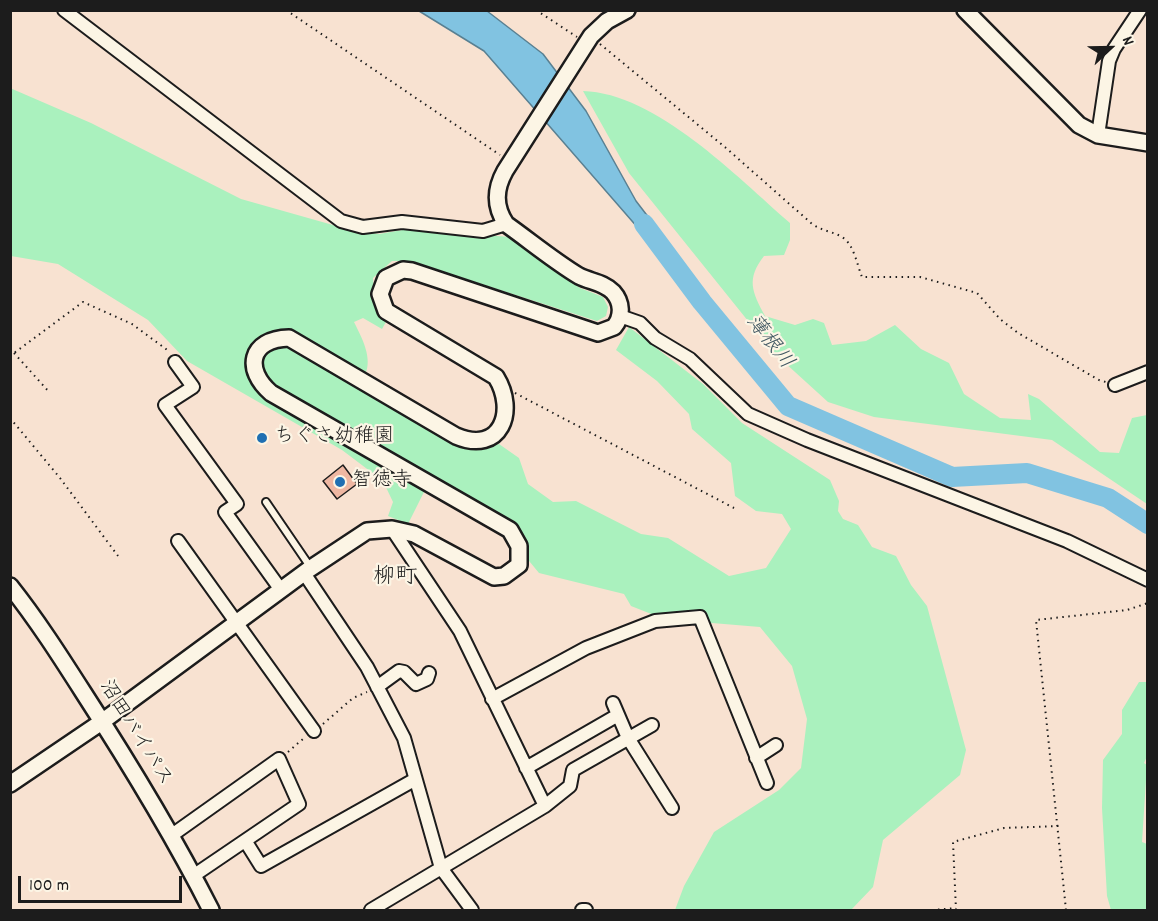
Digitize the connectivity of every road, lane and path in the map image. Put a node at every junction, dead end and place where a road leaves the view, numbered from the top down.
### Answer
1 (64, 10) edge
2 (286, 10) edge
3 (536, 10) edge
4 (965, 10) edge
5 (1140, 10) edge
6 (624, 11) edge
7 (591, 36) junction
8 (1098, 135) junction
9 (1148, 143) edge
10 (510, 162) junction
11 (506, 224) junction
12 (620, 316) junction
13 (14, 353) junction
14 (10, 356) edge
15 (175, 362) joint
16 (1148, 372) edge
17 (1115, 385) joint
18 (504, 391) junction
19 (50, 393) dead end
20 (10, 418) edge
21 (266, 502) dead end
22 (734, 508) dead end
23 (392, 529) junction
24 (178, 541) dead end
25 (118, 556) dead end
26 (308, 571) junction
27 (1148, 580) edge
28 (281, 590) junction
29 (12, 591) edge
30 (1148, 603) edge
31 (235, 624) junction
32 (429, 673) dead end
33 (377, 687) junction
34 (492, 699) junction
35 (613, 703) dead end
36 (618, 715) junction
37 (103, 722) junction
38 (652, 725) dead end
39 (314, 731) junction
40 (628, 738) junction
41 (776, 745) dead end
42 (756, 758) junction
43 (279, 759) junction
44 (525, 768) junction
45 (13, 777) edge
46 (414, 780) junction
47 (767, 783) dead end
48 (545, 806) junction
49 (672, 808) dead end
50 (1059, 826) junction
51 (172, 835) junction
52 (246, 842) junction
53 (441, 868) junction
54 (193, 876) junction
55 (956, 909) edge
56 (211, 910) edge
57 (371, 910) edge
58 (472, 910) edge
59 (932, 910) edge
60 (1066, 910) edge

1 - 11 street
2 - 10 path
3 - 7 path
4 - 8 street
5 - 8 street
6 - 7 street
7 - 10 street
7 - 17 path
8 - 9 street
10 - 11 street
11 - 12 street
12 - 18 street
12 - 27 street
13 - 14 path
13 - 15 path
13 - 19 path
15 - 28 street
16 - 17 street
18 - 22 path
18 - 23 street
20 - 25 path
21 - 26 lane
23 - 26 street
23 - 34 street
24 - 31 street
26 - 28 street
26 - 33 street
28 - 31 street
29 - 37 street, 沼田バイパス
30 - 50 path
31 - 37 street
31 - 39 street
32 - 33 street
33 - 39 path
33 - 46 street
34 - 42 street
34 - 44 street
35 - 36 street
36 - 40 street
36 - 44 street
37 - 45 street
37 - 51 street, 沼田バイパス
38 - 40 street
39 - 43 path
40 - 48 street
40 - 49 street
41 - 42 street
42 - 47 street
43 - 51 street
43 - 52 street
44 - 48 street
46 - 52 street
46 - 53 street
48 - 53 street
50 - 55 path
50 - 60 path
51 - 54 street, 沼田バイパス
52 - 54 street
53 - 57 street
53 - 58 street
54 - 56 street, 沼田バイパス
55 - 59 path

